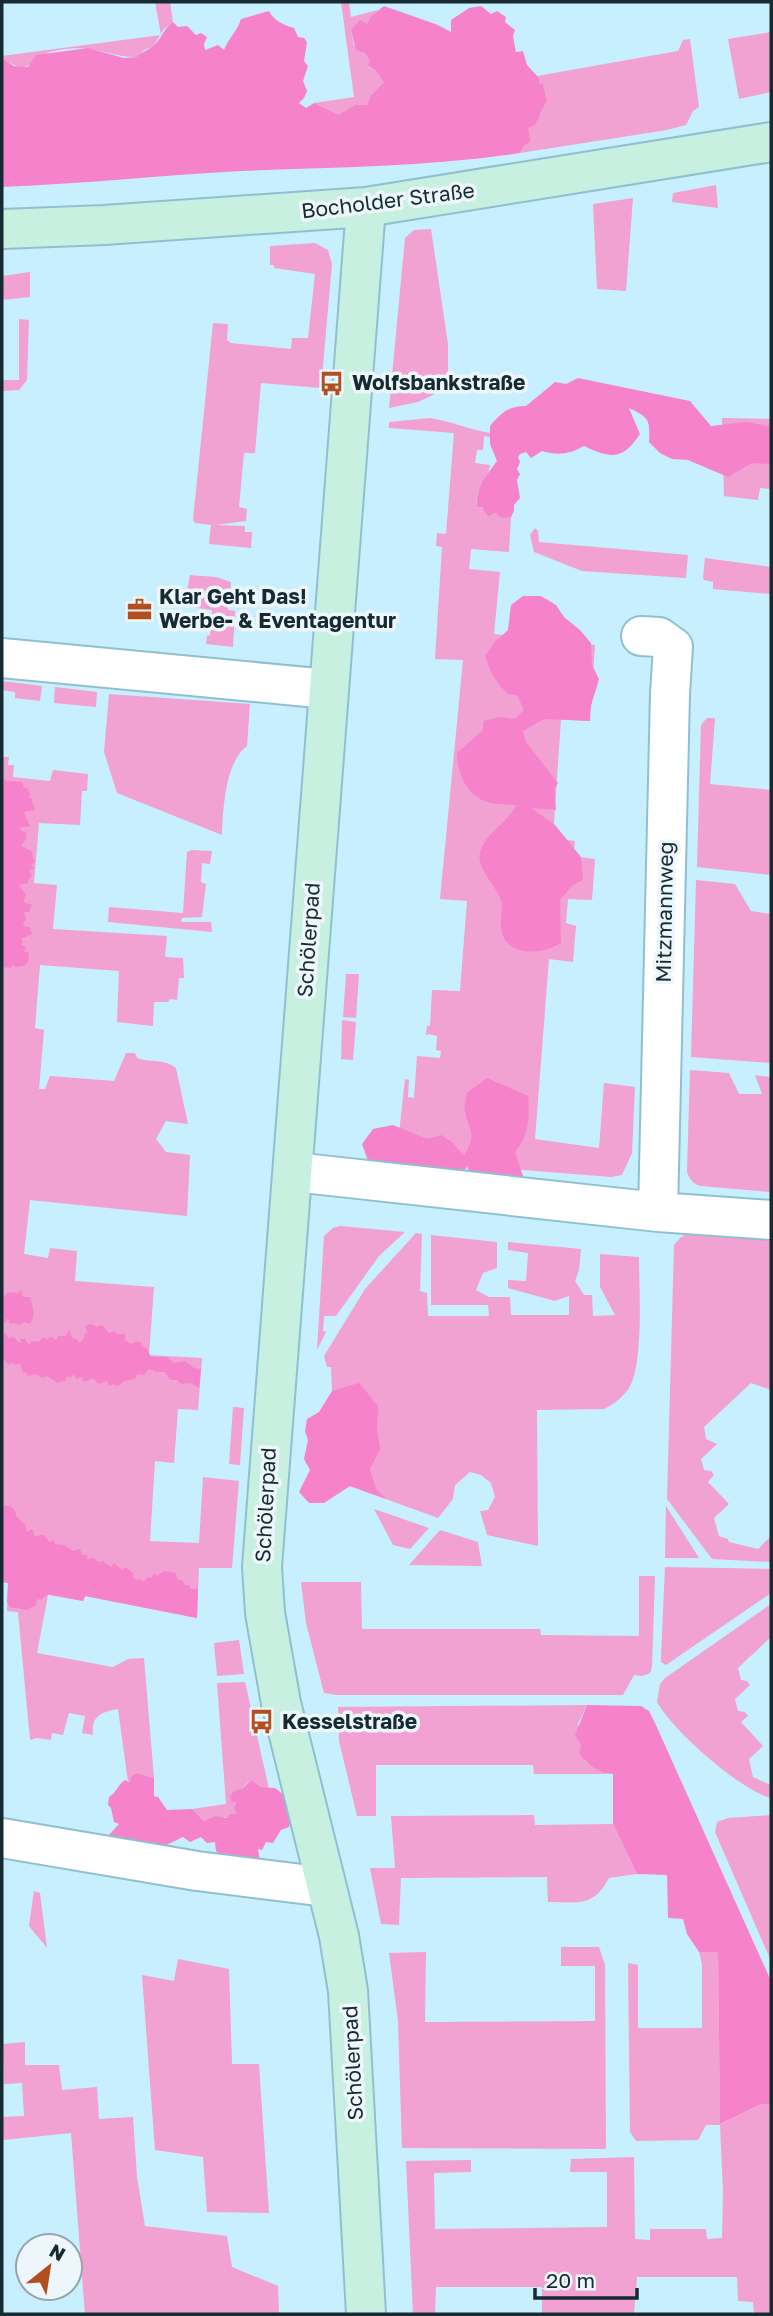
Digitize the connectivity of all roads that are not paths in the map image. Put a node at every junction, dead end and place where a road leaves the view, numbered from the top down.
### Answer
1 (771, 142) edge
2 (366, 207) junction
3 (2, 229) edge
4 (641, 636) dead end
5 (2, 658) edge
6 (328, 689) junction
7 (294, 1172) junction
8 (658, 1212) junction
9 (771, 1220) edge
10 (2, 1839) edge
11 (326, 1887) junction
12 (366, 2314) edge

1 - 2 street, Bocholder Straße
2 - 3 street, Bocholder Straße
2 - 6 street, Schölerpad
4 - 8 street, Mitzmannweg
5 - 6 street
6 - 7 street, Schölerpad
7 - 8 street
7 - 11 street, Schölerpad
8 - 9 street
10 - 11 street
11 - 12 street, Schölerpad

